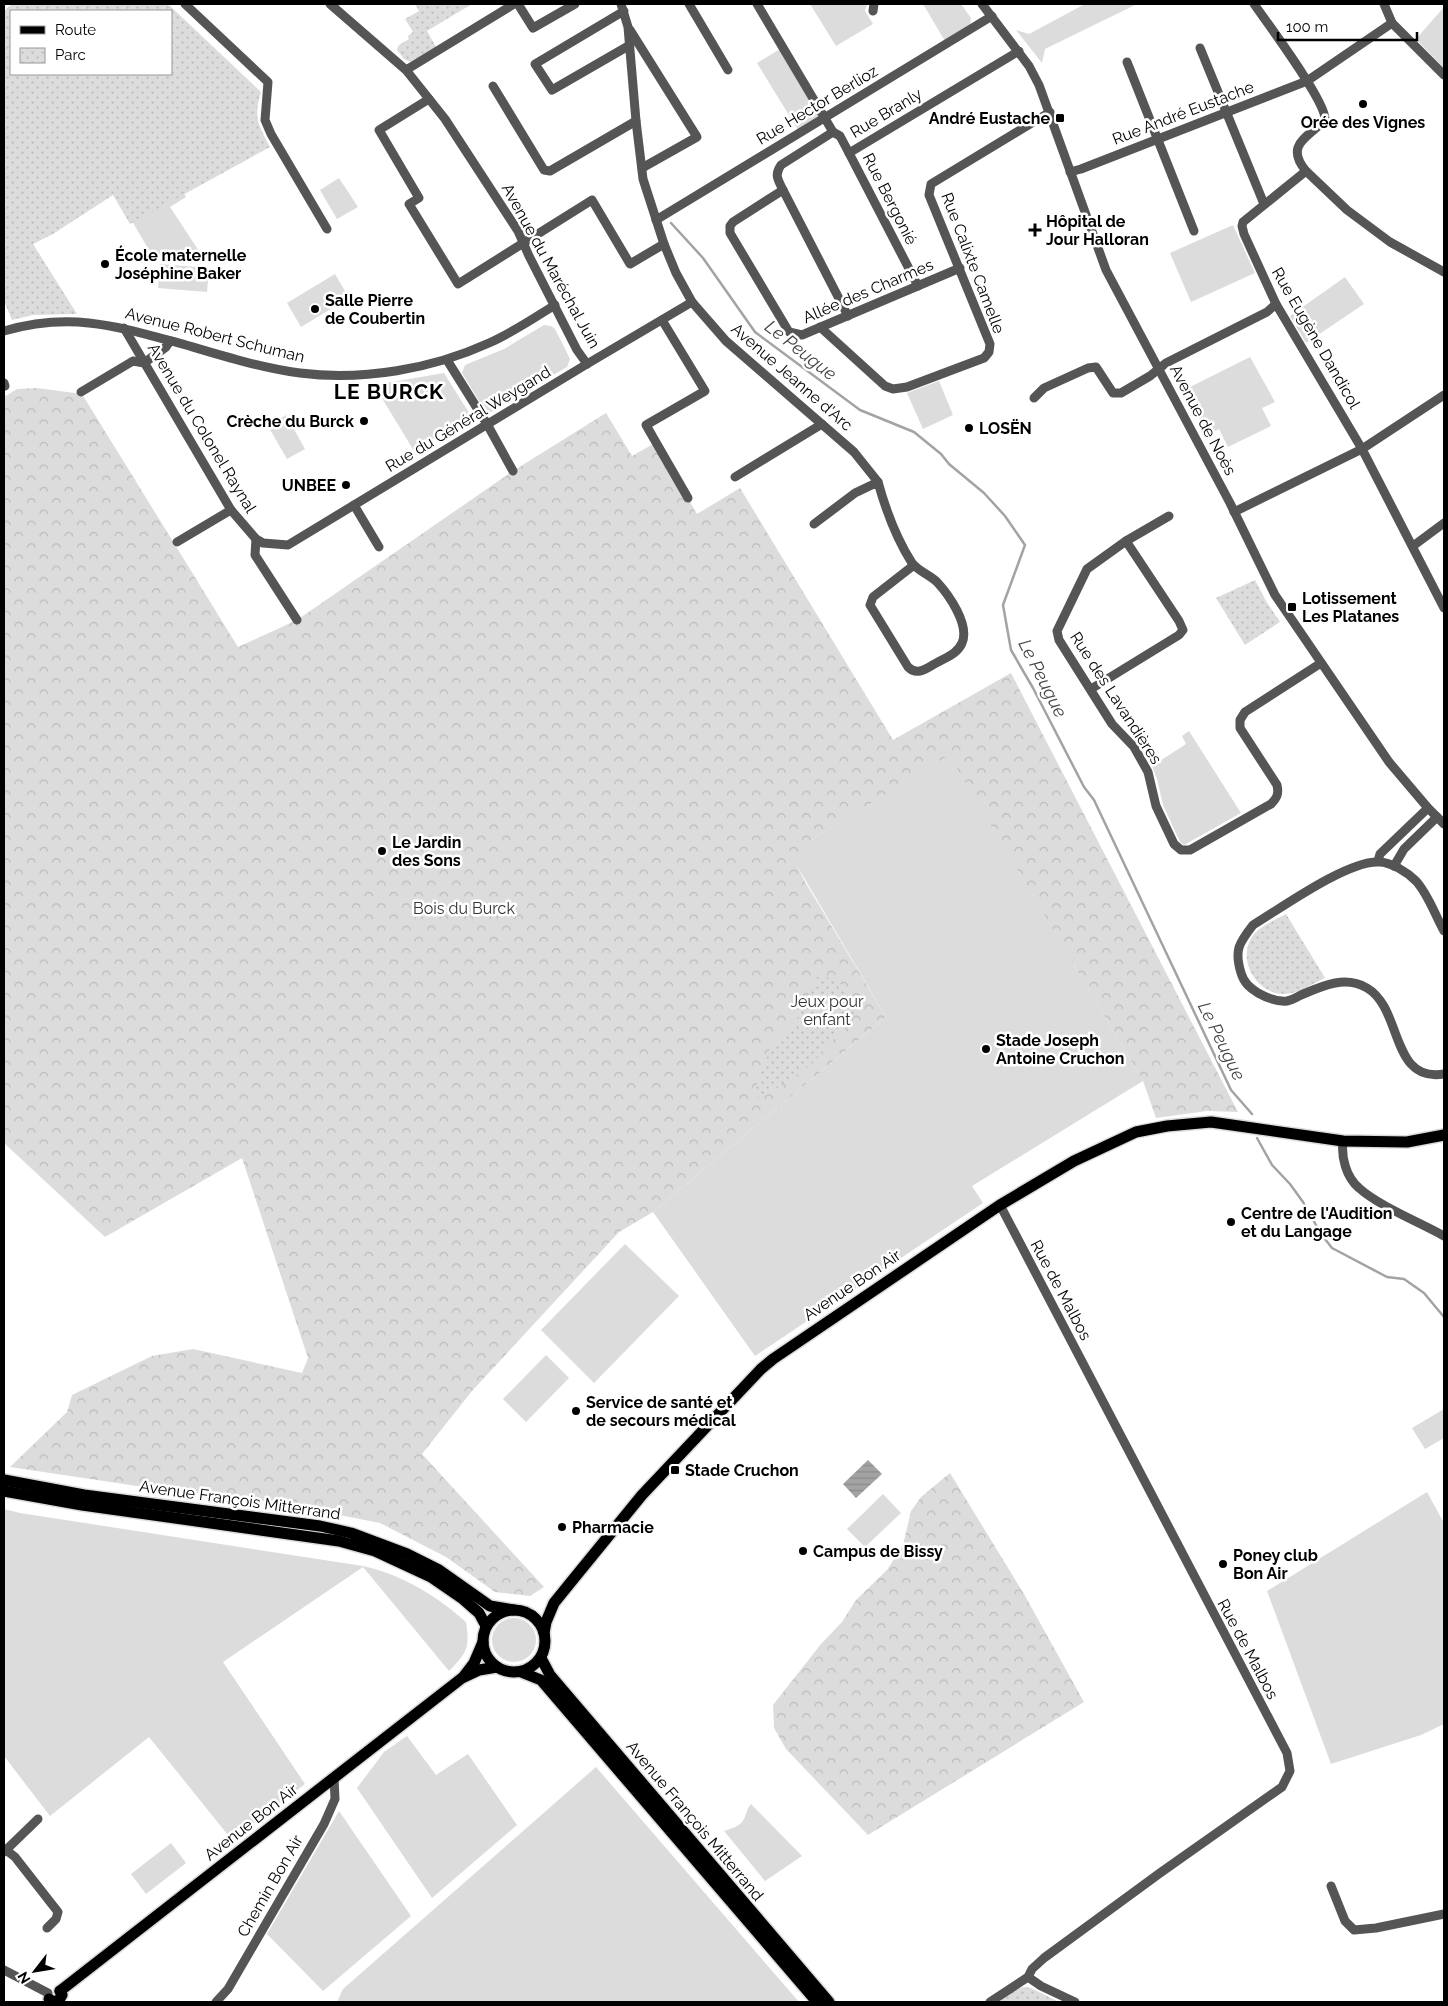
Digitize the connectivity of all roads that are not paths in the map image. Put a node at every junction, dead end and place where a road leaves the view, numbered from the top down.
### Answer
1 (185, 4) edge
2 (330, 4) edge
3 (514, 4) edge
4 (518, 4) edge
5 (575, 4) edge
6 (688, 4) edge
7 (757, 4) edge
8 (982, 4) edge
9 (1254, 4) edge
10 (1384, 4) edge
11 (622, 8) edge
12 (992, 16) junction
13 (1392, 23) junction
14 (628, 28) junction
15 (630, 45) junction
16 (1200, 48) dead end
17 (1019, 51) junction
18 (1127, 62) dead end
19 (406, 70) junction
20 (728, 70) dead end
21 (1444, 75) edge
22 (1307, 81) junction
23 (493, 86) dead end
24 (429, 99) junction
25 (1050, 112) junction
26 (1226, 112) junction
27 (825, 118) junction
28 (636, 121) junction
29 (833, 132) junction
30 (1158, 139) junction
31 (849, 153) junction
32 (642, 168) junction
33 (1306, 171) junction
34 (1070, 172) junction
35 (783, 190) junction
36 (1264, 204) junction
37 (656, 220) junction
38 (327, 229) dead end
39 (1194, 231) dead end
40 (524, 243) junction
41 (664, 244) junction
42 (960, 268) junction
43 (1444, 272) edge
44 (918, 286) junction
45 (692, 302) junction
46 (1276, 304) junction
47 (555, 305) junction
48 (848, 316) junction
49 (662, 320) junction
50 (820, 327) junction
51 (124, 328) junction
52 (4, 331) edge
53 (170, 341) junction
54 (447, 360) junction
55 (144, 362) junction
56 (587, 364) junction
57 (1160, 369) junction
58 (81, 392) dead end
59 (1444, 395) edge
60 (1034, 398) dead end
61 (487, 424) junction
62 (822, 424) junction
63 (1362, 449) junction
64 (513, 471) dead end
65 (735, 477) dead end
66 (878, 482) junction
67 (688, 498) dead end
68 (354, 506) junction
69 (231, 510) junction
70 (1234, 512) junction
71 (1169, 516) dead end
72 (1444, 523) edge
73 (814, 524) dead end
74 (256, 539) junction
75 (1126, 541) junction
76 (177, 542) dead end
77 (1413, 546) junction
78 (379, 547) dead end
79 (914, 565) junction
80 (1444, 608) edge
81 (297, 620) dead end
82 (1321, 663) junction
83 (1091, 689) junction
84 (1428, 808) junction
85 (1437, 817) junction
86 (1444, 824) edge
87 (1378, 861) junction
88 (1394, 866) junction
89 (1444, 931) edge
90 (1444, 1074) edge
91 (1444, 1135) edge
92 (1343, 1142) junction
93 (1000, 1204) junction
94 (1444, 1236) edge
95 (4, 1480) edge
96 (4, 1490) edge
97 (554, 1603) junction
98 (514, 1610) junction
99 (527, 1612) junction
100 (486, 1626) junction
101 (544, 1633) junction
102 (482, 1642) junction
103 (541, 1658) junction
104 (497, 1667) junction
105 (521, 1672) junction
106 (462, 1678) junction
107 (334, 1778) junction
108 (38, 1819) dead end
109 (5, 1851) edge
110 (1331, 1886) dead end
111 (1444, 1914) edge
112 (47, 1928) dead end
113 (4, 1970) edge
114 (1028, 1977) junction
115 (55, 1998) edge
116 (216, 2002) edge
117 (817, 2002) edge
118 (829, 2002) edge
119 (990, 2002) edge
120 (1076, 2002) edge

1 - 38 street
2 - 19 street, Avenue du Maréchal Juin
3 - 19 street
4 - 5 street
6 - 20 street
7 - 27 street
8 - 12 street, Avenue de Noès
9 - 22 street
10 - 13 street
11 - 14 street, Avenue Jeanne d'Arc
11 - 15 street
12 - 17 street, Avenue de Noès
12 - 27 street, Rue Hector Berlioz
13 - 21 street
13 - 22 street, Rue André Eustache
14 - 15 street, Avenue Jeanne d'Arc
14 - 32 street
15 - 28 street, Avenue Jeanne d'Arc
16 - 26 street
17 - 25 street, Avenue de Noès
17 - 31 street, Rue Branly
18 - 30 street
19 - 24 street, Avenue du Maréchal Juin
22 - 26 street, Rue André Eustache
22 - 33 street
23 - 28 street
24 - 40 street, Avenue du Maréchal Juin
24 - 40 street
25 - 34 street, Avenue de Noès
25 - 42 street, Rue Calixte Camelle
26 - 30 street, Rue André Eustache
26 - 36 street
27 - 29 street
27 - 37 street, Rue Hector Berlioz
28 - 32 street, Avenue Jeanne d'Arc
29 - 31 street, Rue Branly
29 - 35 street, Rue Branly
30 - 34 street, Rue André Eustache
30 - 39 street
31 - 44 street, Rue Bergonié
32 - 37 street, Avenue Jeanne d'Arc
33 - 36 street, Rue Eugène Dandicol
33 - 43 street
34 - 57 street, Avenue de Noès
35 - 48 street, Rue Branly
35 - 50 street, Allée des Charmes
36 - 46 street, Rue Eugène Dandicol
37 - 41 street, Avenue Jeanne d'Arc
40 - 41 street
40 - 47 street, Avenue du Maréchal Juin
41 - 45 street, Avenue Jeanne d'Arc
42 - 44 street, Allée des Charmes
42 - 50 street, Rue Calixte Camelle
44 - 48 street, Allée des Charmes
45 - 49 street, Rue du Général Weygand
45 - 62 street, Avenue Jeanne d'Arc
46 - 57 street
46 - 63 street, Rue Eugène Dandicol
47 - 54 street, Avenue Robert Schuman
47 - 56 street, Avenue du Maréchal Juin
48 - 50 street, Allée des Charmes
49 - 56 street, Rue du Général Weygand
49 - 67 street
51 - 52 street, Avenue Robert Schuman
51 - 53 street, Avenue Robert Schuman
51 - 55 street, Avenue du Colonel Raynal
53 - 54 street, Avenue Robert Schuman
53 - 55 street
54 - 61 street
55 - 58 street
55 - 69 street, Avenue du Colonel Raynal
56 - 61 street, Rue du Général Weygand
57 - 60 street
57 - 70 street, Avenue de Noès
59 - 63 street
61 - 64 street
61 - 68 street, Rue du Général Weygand
62 - 65 street
62 - 66 street, Avenue Jeanne d'Arc
63 - 70 street
63 - 77 street, Rue Eugène Dandicol
66 - 73 street
66 - 79 street
68 - 74 street, Rue du Général Weygand
68 - 78 street
69 - 74 street, Avenue du Colonel Raynal
69 - 76 street
70 - 82 street, Avenue de Noès
71 - 75 street, Rue des Lavandières
72 - 77 street
74 - 81 street
75 - 83 street, Rue des Lavandières
75 - 83 street
77 - 80 street, Rue Eugène Dandicol
79 - 79 street
82 - 83 street, Rue des Lavandières
82 - 84 street, Avenue de Noès
84 - 85 street, Avenue de Noès
84 - 87 street
85 - 86 street, Avenue de Noès
85 - 88 street
87 - 88 street
87 - 90 street
88 - 89 street
91 - 92 main road, Avenue Bon Air
92 - 93 main road, Avenue Bon Air
92 - 94 street
93 - 97 main road, Avenue Bon Air
93 - 114 street, Rue de Malbos
95 - 98 main road, Avenue François Mitterrand
96 - 100 main road, Avenue François Mitterrand
97 - 99 main road
97 - 101 main road, Avenue Bon Air
98 - 99 main road
98 - 100 main road
99 - 101 main road
100 - 102 main road
101 - 103 main road
102 - 104 main road
102 - 106 main road, Avenue Bon Air
103 - 105 main road
103 - 118 main road, Avenue François Mitterrand
104 - 105 main road
104 - 106 main road, Avenue Bon Air
105 - 117 main road, Avenue François Mitterrand
106 - 107 main road, Avenue Bon Air
107 - 115 main road, Avenue Bon Air
107 - 116 street, Chemin Bon Air
108 - 109 street
109 - 112 street
110 - 111 street
113 - 115 street
114 - 119 street, Rue de Malbos
114 - 120 street

